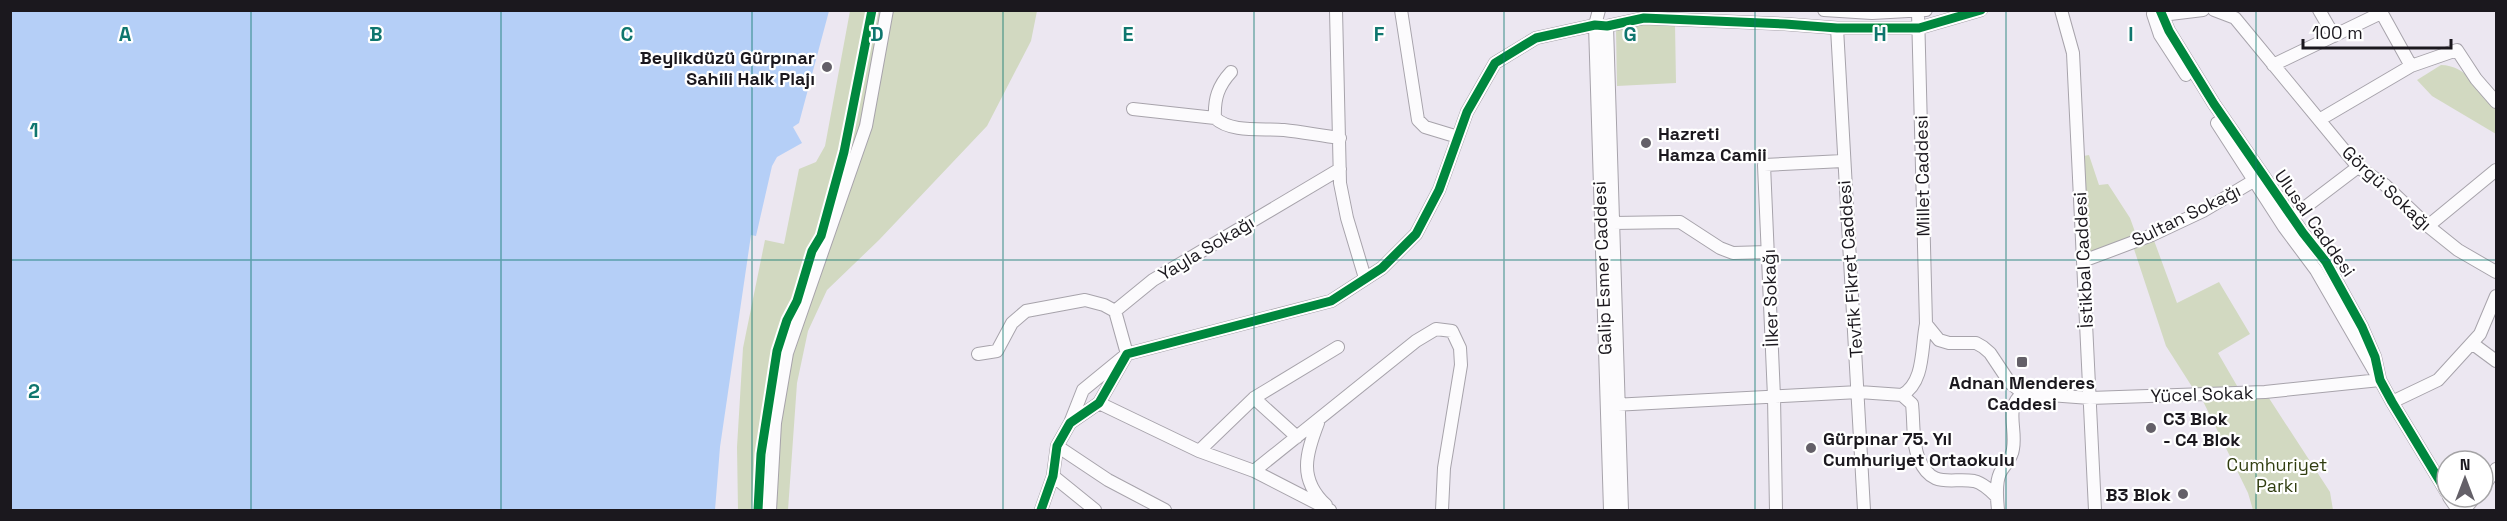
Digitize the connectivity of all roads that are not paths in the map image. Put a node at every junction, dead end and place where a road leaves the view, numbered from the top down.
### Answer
1 (887, 10) edge
2 (1336, 10) edge
3 (1401, 10) edge
4 (1599, 10) edge
5 (1981, 10) edge
6 (2061, 10) edge
7 (2203, 10) edge
8 (2214, 10) edge
9 (2319, 10) edge
10 (1827, 11) edge
11 (1922, 11) edge
12 (2380, 12) edge
13 (2157, 15) edge
14 (1601, 26) junction
15 (1838, 28) junction
16 (1919, 28) junction
17 (2334, 36) junction
18 (2271, 63) junction
19 (2411, 66) junction
20 (1231, 72) dead end
21 (2496, 102) edge
22 (1133, 109) dead end
23 (1215, 118) junction
24 (2319, 120) junction
25 (1458, 137) junction
26 (1341, 138) junction
27 (1843, 160) junction
28 (2358, 166) junction
29 (1340, 169) junction
30 (2496, 170) edge
31 (2258, 178) junction
32 (2292, 217) junction
33 (1613, 223) junction
34 (2428, 226) junction
35 (2284, 227) junction
36 (1768, 252) junction
37 (2083, 261) junction
38 (2495, 273) edge
39 (1365, 278) junction
40 (2496, 296) edge
41 (1115, 311) junction
42 (1926, 324) junction
43 (1950, 343) junction
44 (2473, 344) junction
45 (1338, 347) dead end
46 (978, 354) dead end
47 (1127, 354) junction
48 (2496, 361) edge
49 (1920, 364) junction
50 (2380, 380) junction
51 (1915, 382) junction
52 (2010, 383) junction
53 (1859, 392) junction
54 (2023, 393) junction
55 (1902, 396) junction
56 (1774, 397) junction
57 (1254, 398) junction
58 (2090, 398) junction
59 (2392, 402) junction
60 (1099, 403) junction
61 (1912, 404) junction
62 (1612, 405) junction
63 (2012, 406) junction
64 (1318, 422) junction
65 (1070, 423) junction
66 (1298, 437) junction
67 (1057, 446) junction
68 (1199, 451) junction
69 (2005, 465) junction
70 (1254, 471) junction
71 (2435, 473) edge
72 (1053, 476) junction
73 (1974, 481) junction
74 (1996, 497) junction
75 (770, 510) edge
76 (1041, 510) edge
77 (1095, 510) edge
78 (1165, 510) edge
79 (1331, 510) edge
80 (1442, 510) edge
81 (1610, 510) edge
82 (1622, 510) edge
83 (1776, 510) edge
84 (1864, 510) edge
85 (1998, 510) edge
86 (2095, 510) edge

1 - 75 street
2 - 26 street
3 - 25 street
4 - 14 street
5 - 16 street
6 - 37 street, İstikbal Caddesi
7 - 13 street
8 - 18 street, Görgü Sokağı
9 - 17 street
10 - 11 street
11 - 16 street, Millet Caddesi
12 - 17 street
12 - 19 street
13 - 31 street
14 - 15 street
14 - 25 street
14 - 33 street
14 - 62 street, Galip Esmer Caddesi
15 - 16 street
15 - 27 street, Tevfik Fikret Caddesi
16 - 42 street, Millet Caddesi
17 - 18 street
18 - 24 street, Görgü Sokağı
19 - 21 street
19 - 24 street
20 - 23 street
22 - 23 street
23 - 26 street
24 - 28 street, Görgü Sokağı
25 - 39 street
26 - 29 street
27 - 36 street, İlker Sokağı
27 - 53 street, Tevfik Fikret Caddesi
28 - 32 street
28 - 34 street, Görgü Sokağı
29 - 39 street
29 - 41 street, Yayla Sokağı
30 - 34 street
31 - 32 street, Ulusal Caddesi
31 - 35 street
31 - 37 street, Sultan Sokağı
32 - 35 street
32 - 50 street, Ulusal Caddesi
33 - 36 street
33 - 62 street
34 - 38 street, Görgü Sokağı
35 - 50 street
36 - 56 street, İlker Sokağı
37 - 58 street, İstikbal Caddesi
39 - 47 street
40 - 44 street
41 - 46 street
41 - 47 street
42 - 43 street
42 - 49 street, Millet Caddesi
43 - 49 street
43 - 52 street
44 - 48 street
44 - 59 street
45 - 57 street
47 - 60 street
47 - 65 street
49 - 51 street
50 - 58 street, Yücel Sokak
50 - 59 street, Ulusal Caddesi
51 - 55 street
51 - 61 street
52 - 54 street
52 - 63 street
53 - 55 street
53 - 56 street
53 - 84 street, Tevfik Fikret Caddesi
54 - 58 street, Yücel Sokak
54 - 63 street
55 - 61 street
56 - 62 street
56 - 83 street, İlker Sokağı
57 - 66 street
57 - 68 street
58 - 86 street, İstikbal Caddesi
59 - 71 street, Ulusal Caddesi
60 - 65 street
60 - 68 street
61 - 73 street
62 - 81 street, Galip Esmer Caddesi
62 - 82 street
63 - 69 street
64 - 66 street
64 - 79 street
64 - 80 street
65 - 67 street
66 - 70 street
67 - 72 street
67 - 78 street
68 - 70 street
69 - 73 street
69 - 74 street
70 - 79 street
72 - 76 street
72 - 77 street
73 - 74 street
74 - 85 street

